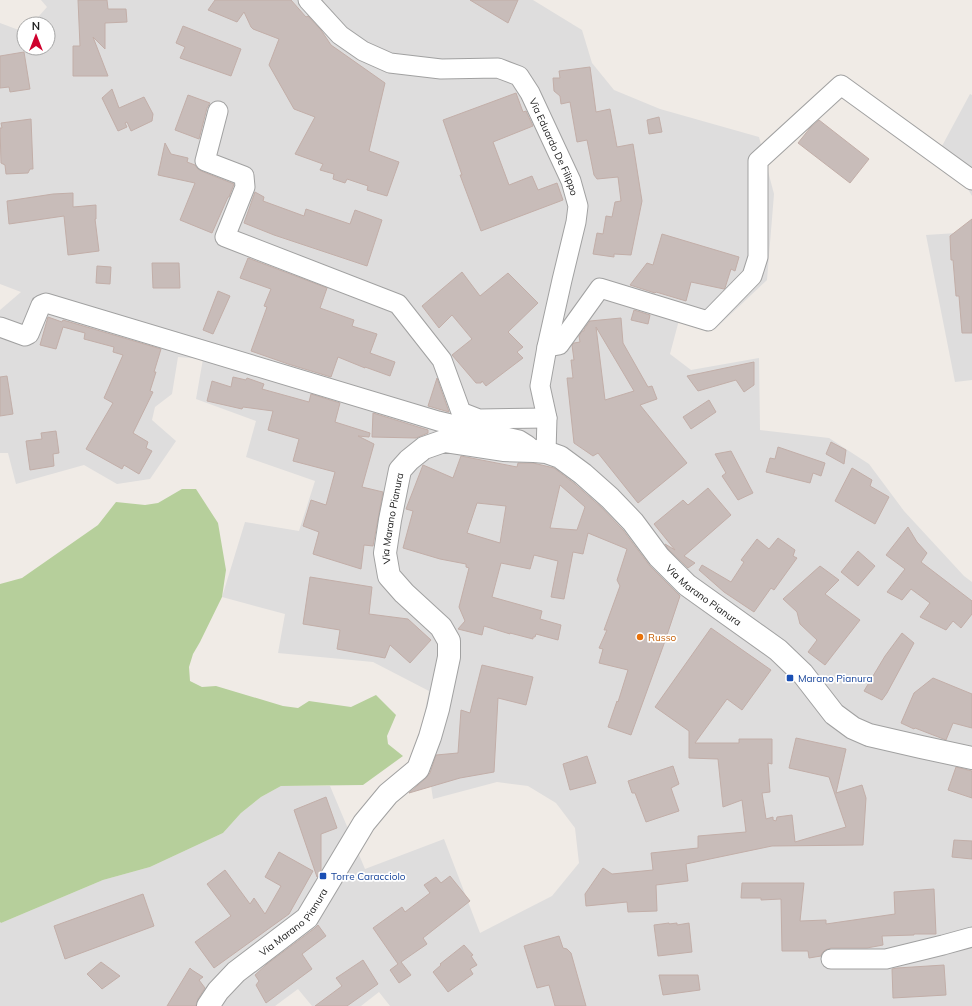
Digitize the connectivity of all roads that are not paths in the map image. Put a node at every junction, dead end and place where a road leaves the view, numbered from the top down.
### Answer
1 (308, 0) edge
2 (218, 111) dead end
3 (972, 180) edge
4 (0, 327) edge
5 (547, 347) junction
6 (547, 418) junction
7 (540, 451) junction
8 (972, 758) edge
9 (972, 937) edge
10 (831, 959) dead end
11 (208, 1006) edge

1 - 5 street, Via Eduardo De Filippo
2 - 6 street
3 - 5 street
4 - 7 street
5 - 6 street, Via Eduardo De Filippo
6 - 7 street, Via Eduardo De Filippo
7 - 8 street, Via Marano Pianura
7 - 11 street, Via Marano Pianura
9 - 10 street

